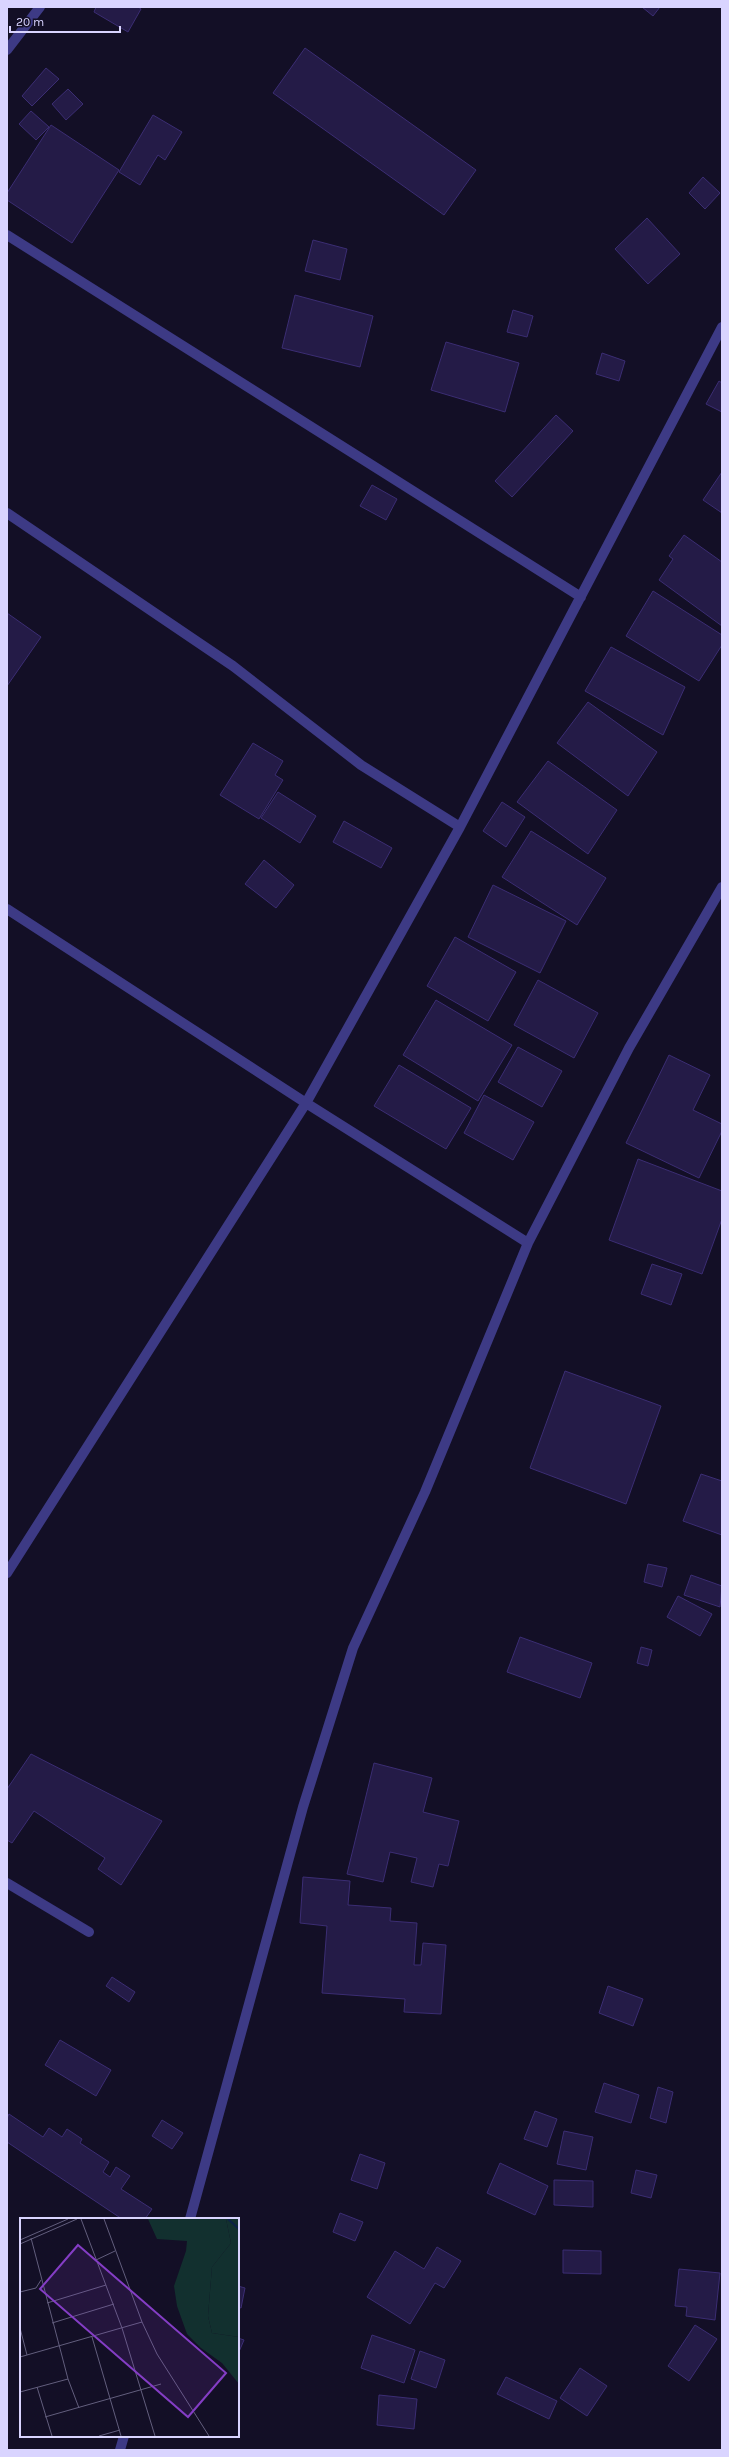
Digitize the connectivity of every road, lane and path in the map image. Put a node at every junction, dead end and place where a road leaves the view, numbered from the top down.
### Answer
1 (40, 7) edge
2 (7, 50) edge
3 (7, 235) edge
4 (722, 327) edge
5 (7, 513) edge
6 (581, 597) junction
7 (460, 827) junction
8 (722, 887) edge
9 (7, 909) edge
10 (306, 1103) junction
11 (528, 1243) junction
12 (7, 1573) edge
13 (7, 1883) edge
14 (89, 1932) dead end
15 (190, 2218) edge
16 (124, 2437) edge
17 (120, 2450) edge

1 - 2 street
3 - 6 street
4 - 6 street
5 - 7 street
6 - 7 street
7 - 10 street
8 - 11 street
9 - 10 street
10 - 11 street
10 - 12 street
11 - 15 street
13 - 14 street
16 - 17 street

